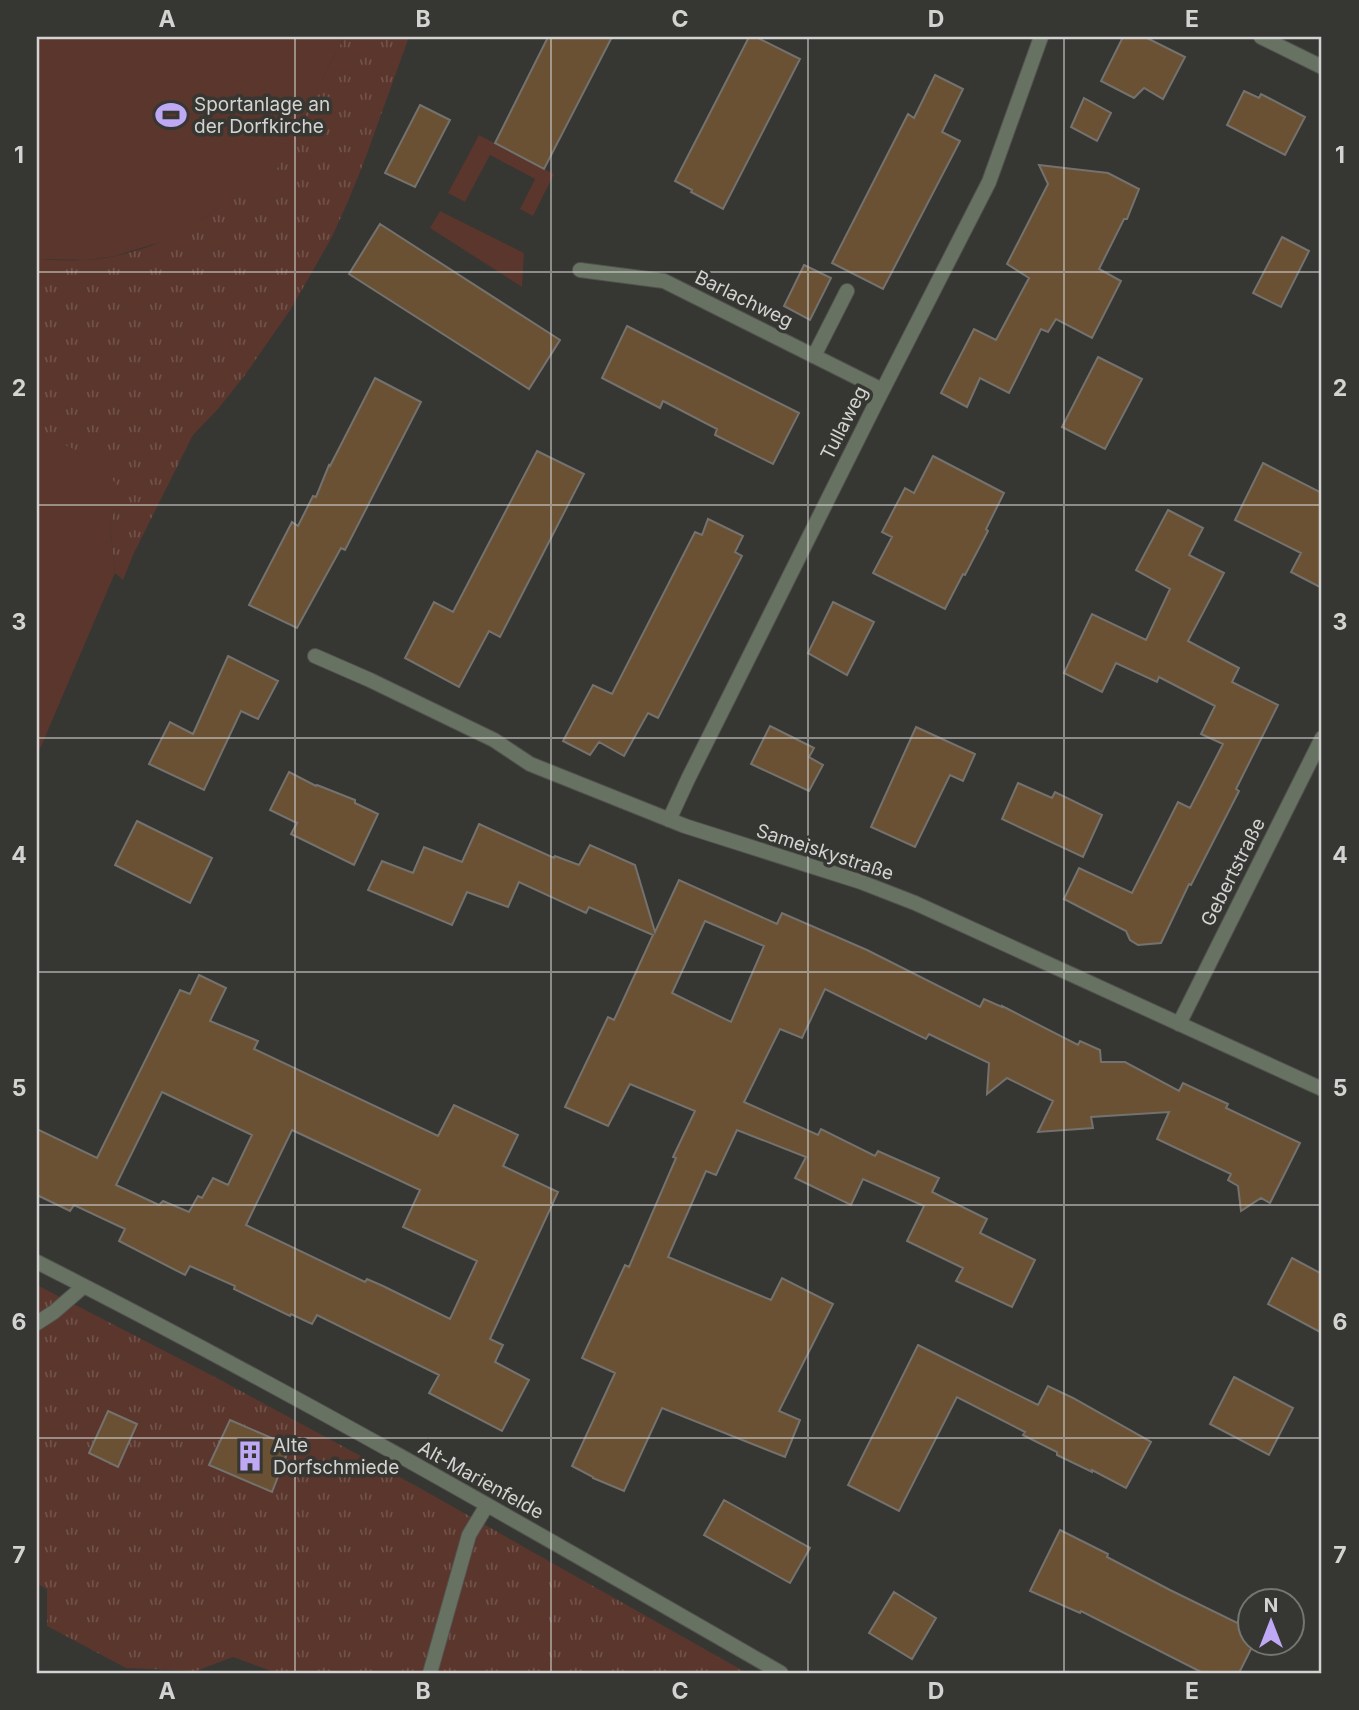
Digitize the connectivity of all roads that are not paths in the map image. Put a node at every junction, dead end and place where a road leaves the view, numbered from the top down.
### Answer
1 (1041, 37) edge
2 (1261, 37) edge
3 (1322, 67) edge
4 (580, 270) dead end
5 (847, 291) dead end
6 (814, 356) junction
7 (882, 390) junction
8 (315, 656) dead end
9 (1322, 738) edge
10 (669, 820) junction
11 (1179, 1024) junction
12 (1322, 1089) edge
13 (37, 1262) edge
14 (84, 1286) junction
15 (37, 1323) edge
16 (487, 1505) junction
17 (430, 1673) edge
18 (782, 1673) edge

1 - 7 street, Tullaweg
2 - 3 street
4 - 6 street, Barlachweg
5 - 6 street
6 - 7 street, Barlachweg
7 - 10 street, Tullaweg
8 - 10 street, Sameiskystraße
9 - 11 street, Gebertstraße
10 - 11 street, Sameiskystraße
11 - 12 street, Sameiskystraße
13 - 14 street, Alt-Marienfelde
14 - 15 street
14 - 16 street, Alt-Marienfelde
16 - 17 street
16 - 18 street, Alt-Marienfelde

